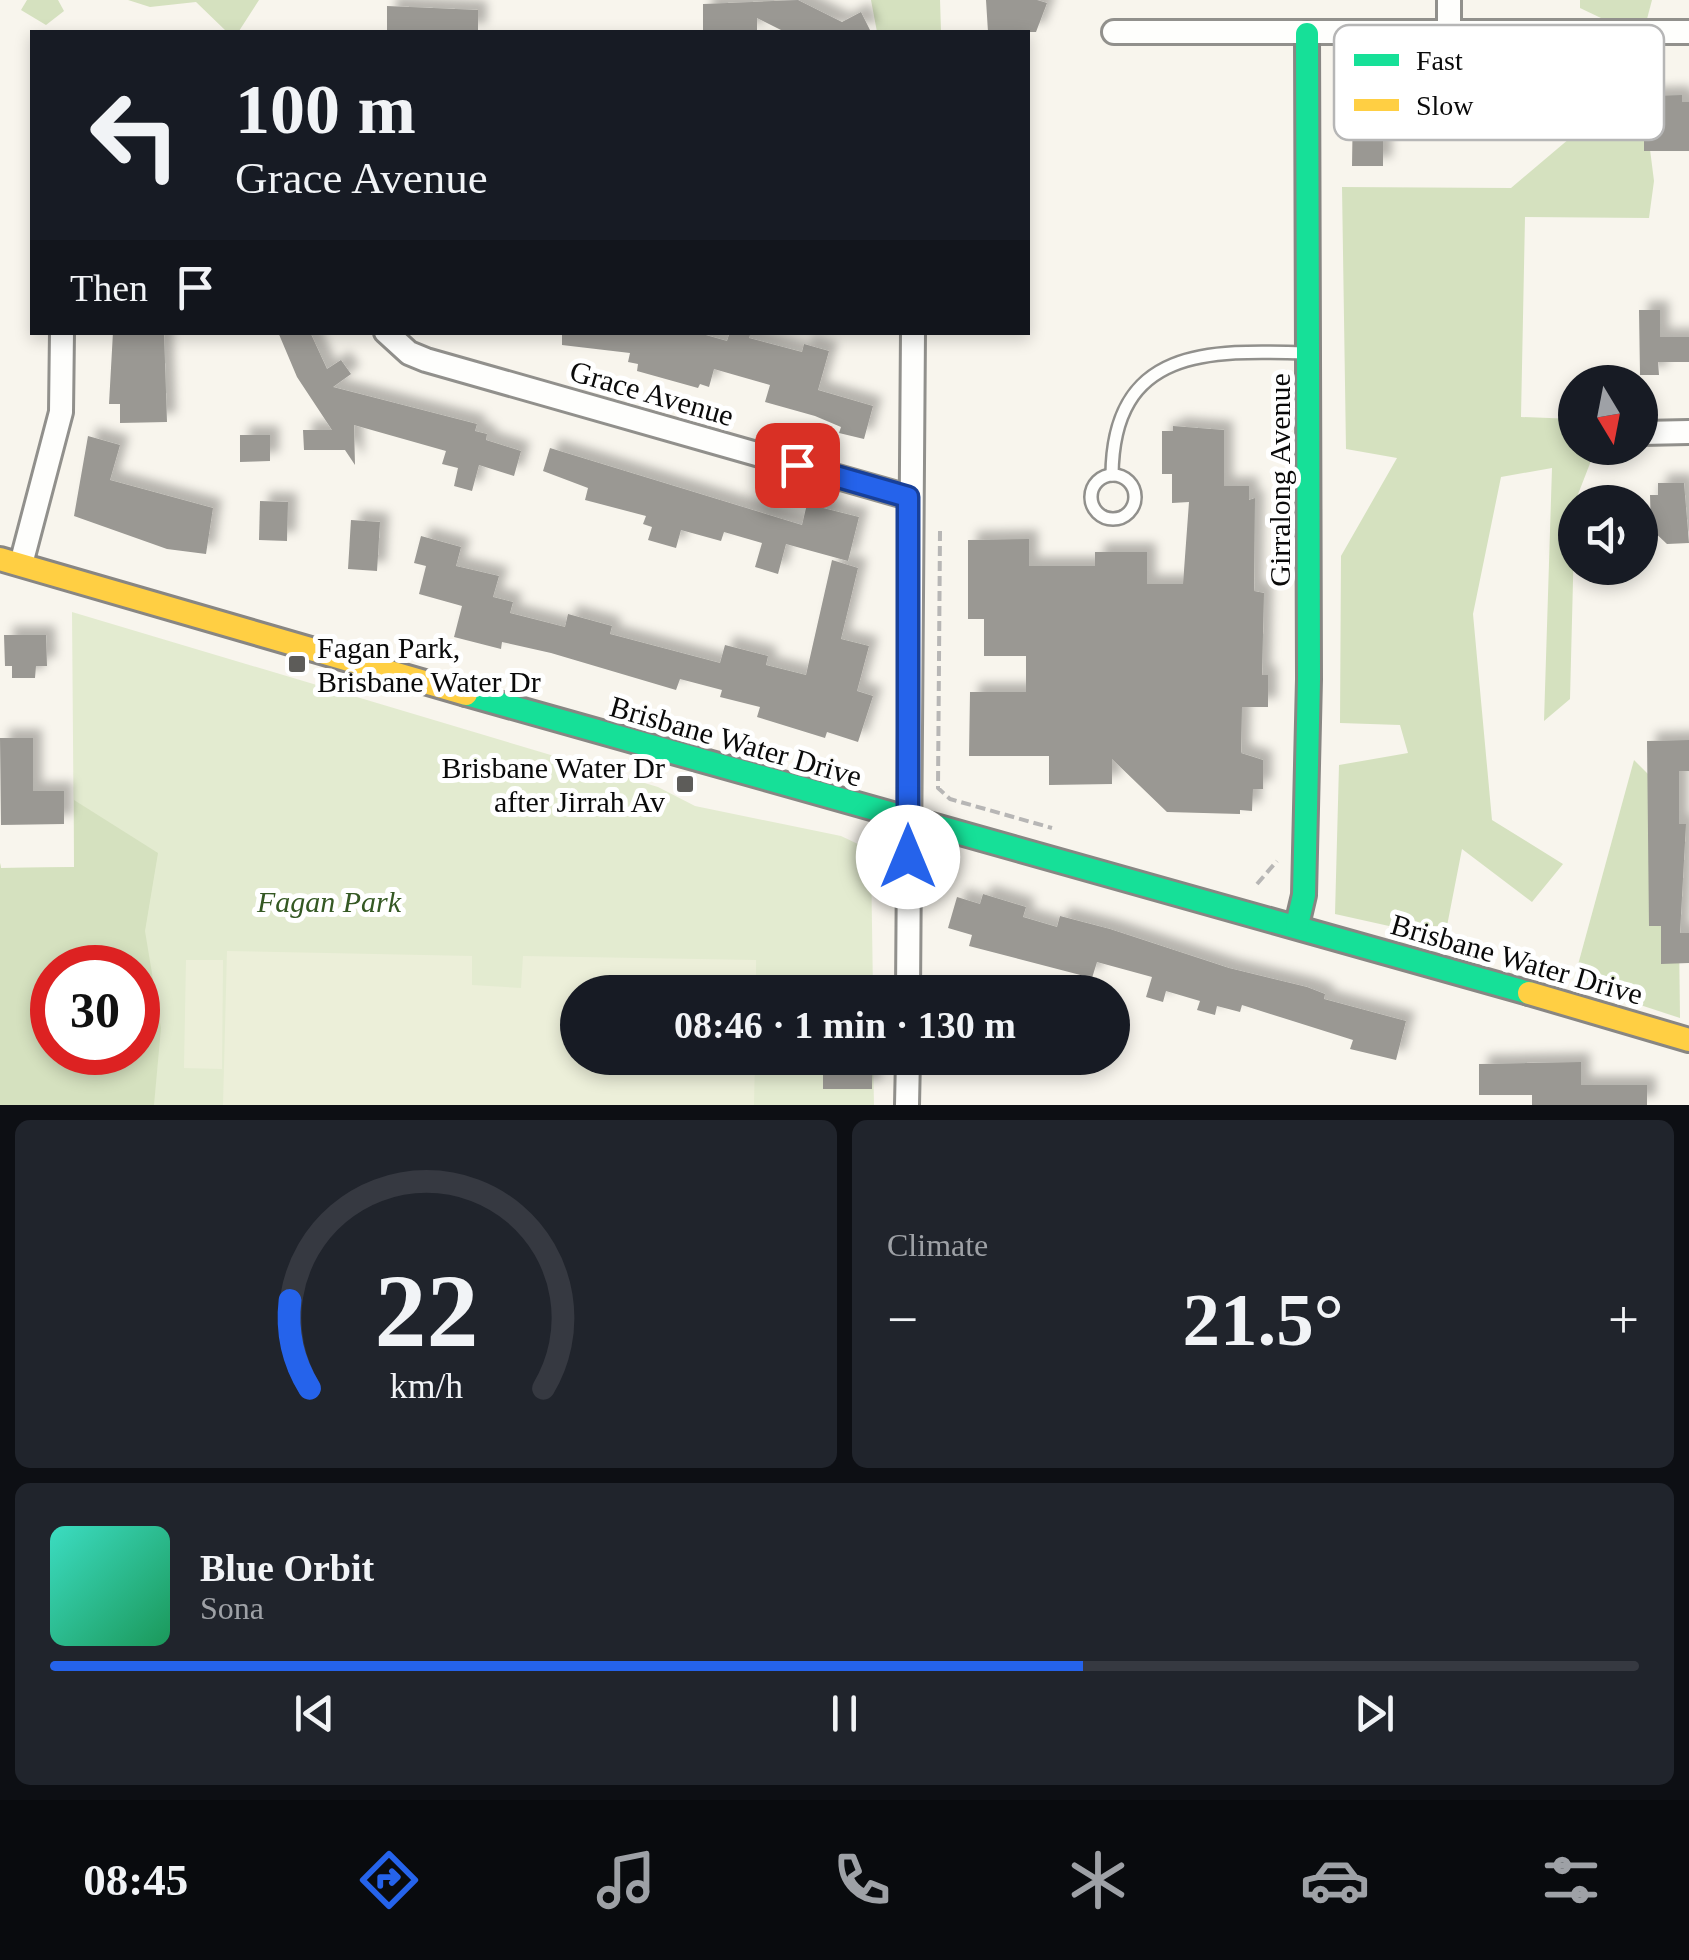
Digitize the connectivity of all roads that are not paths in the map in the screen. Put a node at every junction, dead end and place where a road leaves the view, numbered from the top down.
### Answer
1 (1114, 32) dead end
2 (1664, 32) edge
3 (1689, 32) edge
4 (1306, 34) junction
5 (1334, 34) edge
6 (62, 335) edge
7 (389, 335) edge
8 (913, 335) edge
9 (1309, 353) junction
10 (1658, 432) edge
11 (1689, 432) edge
12 (1112, 475) dead end
13 (908, 497) junction
14 (10, 561) edge
15 (908, 821) junction
16 (1297, 925) junction
17 (908, 975) edge
18 (1689, 1040) edge
19 (908, 1075) edge
20 (908, 1105) edge

1 - 4 street
2 - 3 street
4 - 5 street
4 - 9 main road, Girralong Avenue
6 - 14 street
7 - 13 street, Grace Avenue
8 - 13 street
9 - 12 lane
9 - 16 main road, Girralong Avenue
10 - 11 street
13 - 15 street
14 - 15 main road, Brisbane Water Drive
15 - 16 main road, Brisbane Water Drive
15 - 17 street
16 - 18 main road, Brisbane Water Drive
19 - 20 street

